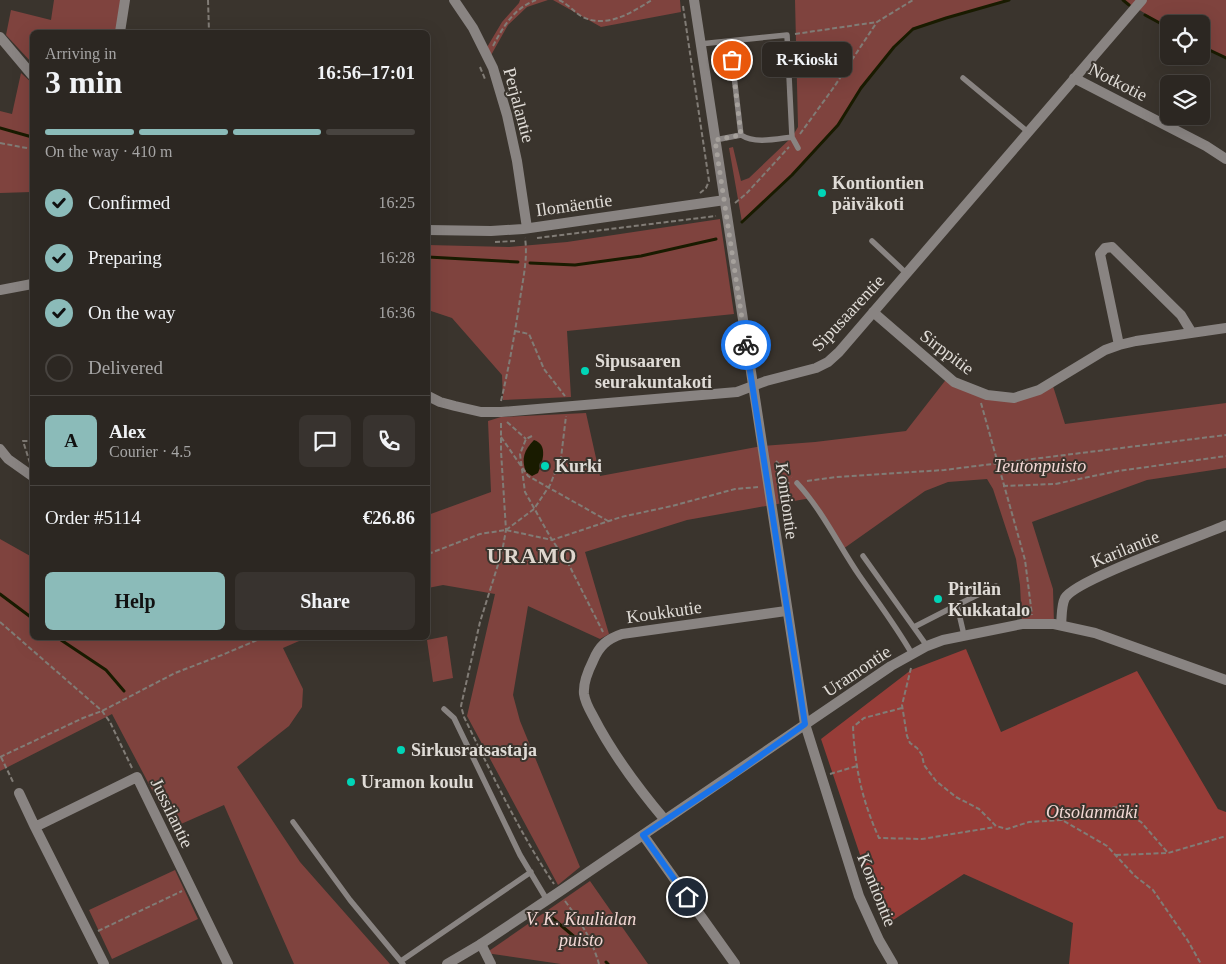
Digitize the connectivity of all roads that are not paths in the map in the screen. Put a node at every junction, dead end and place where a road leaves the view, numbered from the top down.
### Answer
1 (125, 0) edge
2 (454, 0) edge
3 (694, 0) edge
4 (1142, 0) edge
5 (120, 30) edge
6 (0, 37) edge
7 (730, 42) junction
8 (700, 44) junction
9 (30, 72) edge
10 (963, 78) dead end
11 (1074, 78) junction
12 (1028, 132) junction
13 (741, 135) junction
14 (793, 139) junction
15 (715, 140) junction
16 (798, 148) dead end
17 (1226, 158) edge
18 (728, 202) junction
19 (525, 228) junction
20 (430, 230) edge
21 (872, 241) dead end
22 (906, 273) junction
23 (30, 284) edge
24 (0, 290) edge
25 (872, 312) junction
26 (1226, 328) edge
27 (1192, 333) junction
28 (1118, 345) junction
29 (752, 387) junction
30 (430, 397) edge
31 (0, 449) edge
32 (30, 474) edge
33 (797, 483) road end
34 (1226, 525) edge
35 (863, 556) dead end
36 (996, 586) dead end
37 (957, 605) junction
38 (786, 610) junction
39 (1061, 625) junction
40 (914, 627) junction
41 (964, 635) junction
42 (927, 646) junction
43 (912, 659) junction
44 (1226, 680) edge
45 (444, 709) dead end
46 (805, 724) junction
47 (19, 793) road end
48 (665, 820) junction
49 (293, 822) dead end
50 (35, 827) junction
51 (643, 835) junction
52 (531, 872) junction
53 (547, 900) junction
54 (481, 944) junction
55 (402, 962) edge
56 (104, 964) edge
57 (228, 964) edge
58 (447, 964) edge
59 (491, 964) edge
60 (735, 964) edge
61 (893, 964) edge

1 - 5 street
2 - 19 street, Perjalantie
3 - 8 street, Kontiontie
4 - 11 street, Sipusaarentie
6 - 9 street
7 - 8 lane
7 - 13 lane
7 - 14 lane
8 - 15 street, Kontiontie
10 - 12 lane
11 - 12 street, Sipusaarentie
11 - 17 street, Notkotie
12 - 22 street, Sipusaarentie
13 - 14 lane
13 - 15 lane
14 - 16 lane
15 - 18 street, Kontiontie
18 - 19 street, Ilomäentie
18 - 29 street, Kontiontie
19 - 20 street, Ilomäentie
21 - 22 lane
22 - 25 street, Sipusaarentie
23 - 24 street
25 - 28 street, Sirppitie
25 - 29 street, Sipusaarentie
26 - 27 street, Sirppitie
27 - 28 street, Sirppitie
27 - 28 street
29 - 30 street, Sipusaarentie
29 - 38 street, Kontiontie
31 - 32 street
33 - 43 lane
34 - 39 street, Karilantie
35 - 40 lane
36 - 37 lane
37 - 40 lane
37 - 41 lane
38 - 46 street, Kontiontie
38 - 48 street, Koukkutie
39 - 41 street, Uramontie
39 - 44 street, Uramontie
40 - 42 lane
41 - 42 street, Uramontie
42 - 43 street, Uramontie
43 - 46 street, Uramontie
45 - 52 lane
46 - 48 street, Uramontie
46 - 61 street, Kontiontie
47 - 50 street
48 - 51 street, Uramontie
49 - 55 lane
50 - 56 street
50 - 57 street, Jussilantie
51 - 53 street, Uramontie
51 - 60 street
52 - 53 lane
52 - 55 lane
53 - 54 street, Uramontie
54 - 58 street, Uramontie
54 - 59 street

